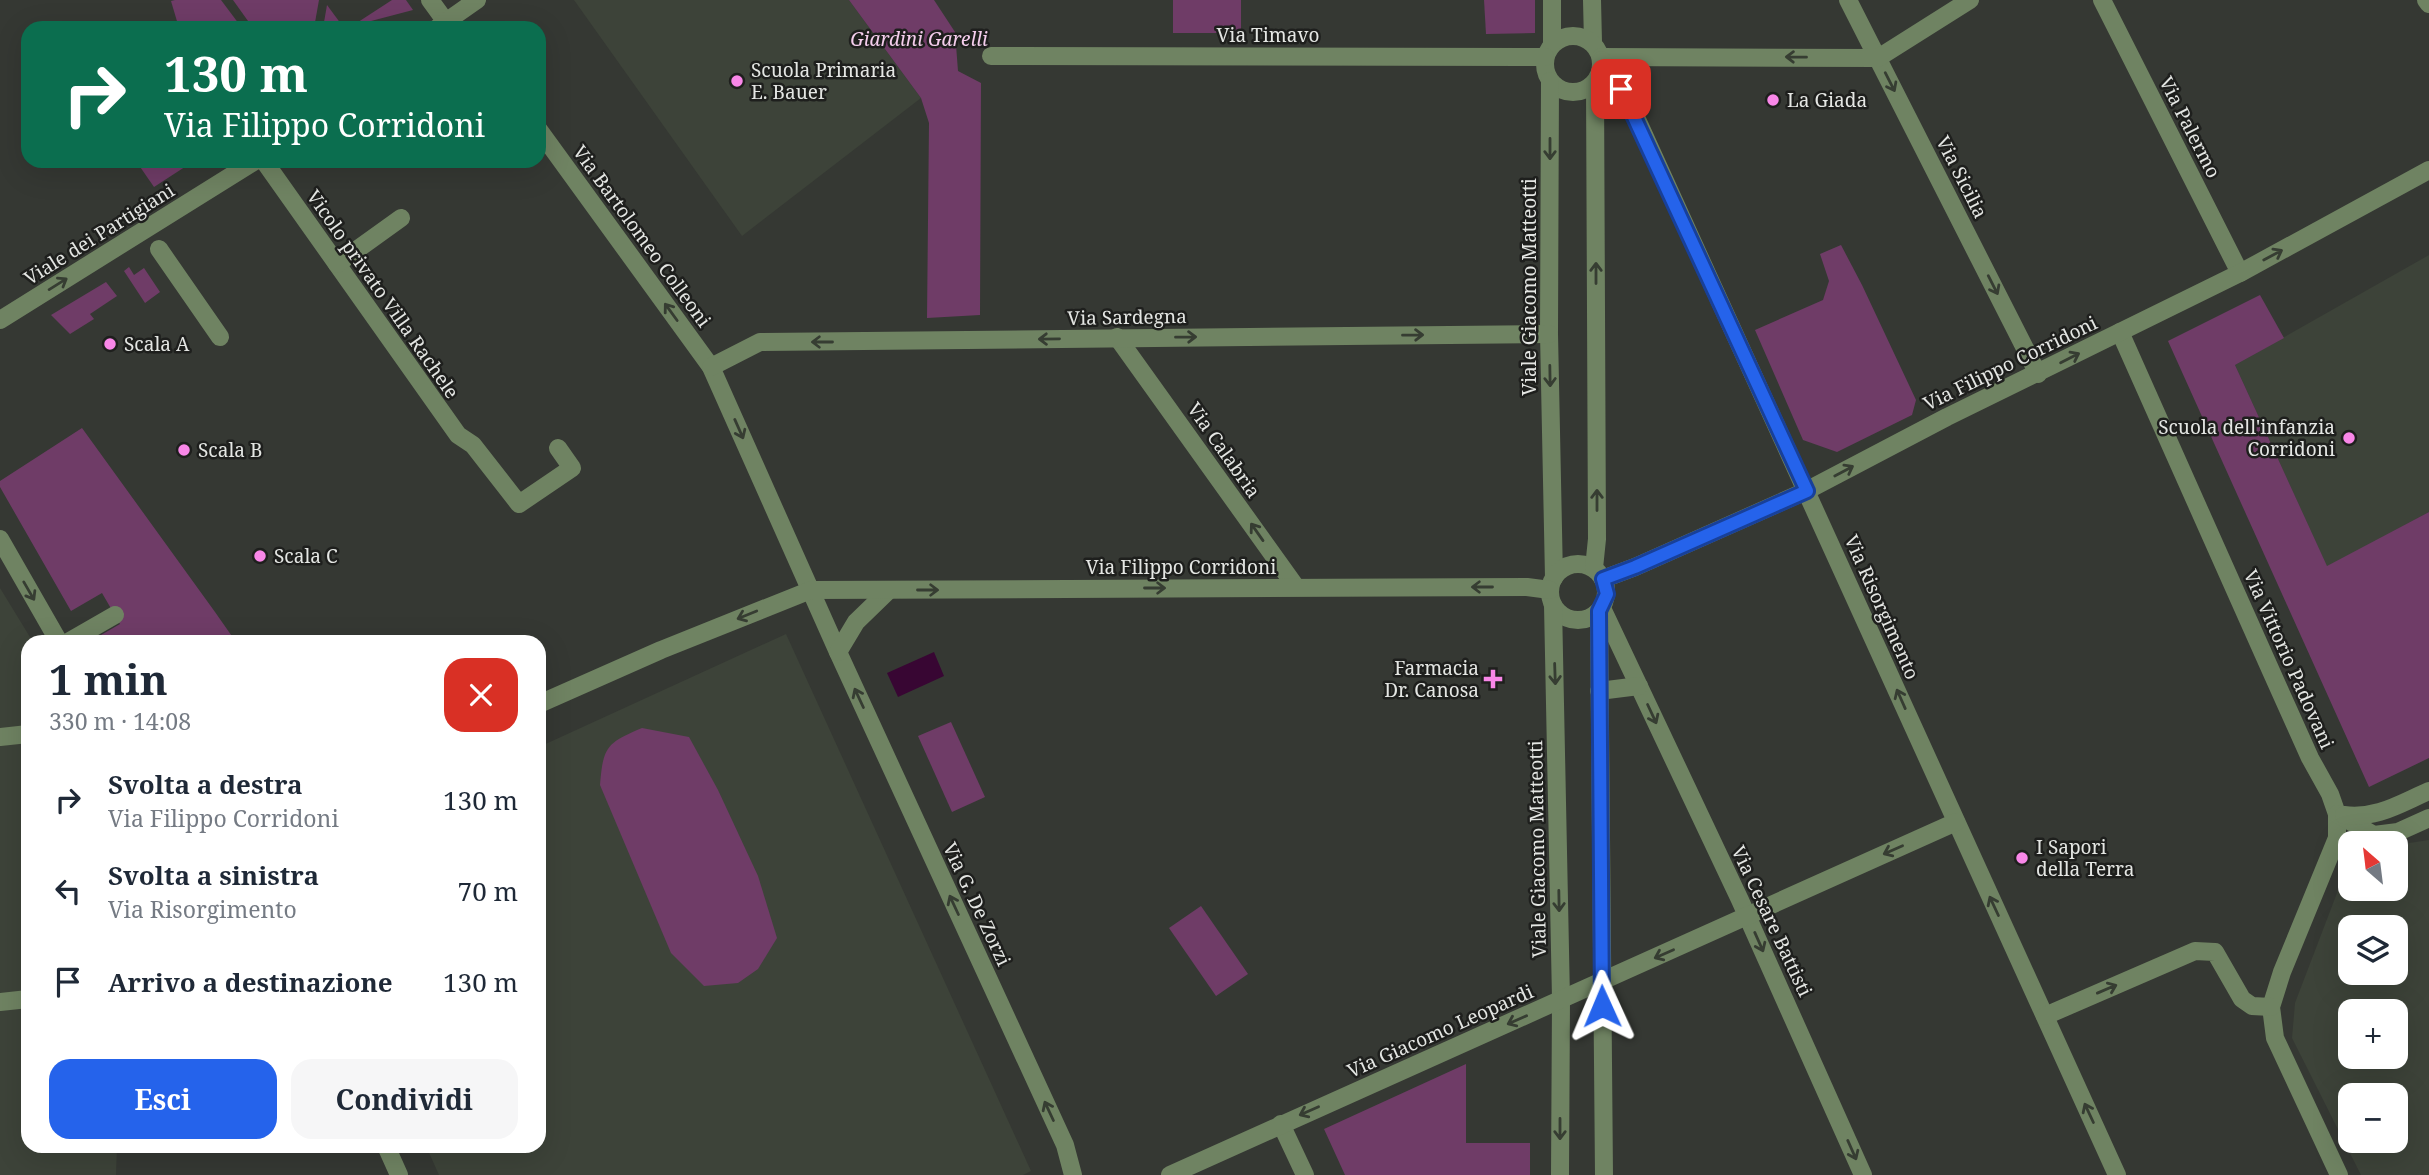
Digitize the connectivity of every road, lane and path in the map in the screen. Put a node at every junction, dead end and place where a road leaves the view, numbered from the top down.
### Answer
1 (430, 0) edge
2 (477, 0) edge
3 (1552, 0) edge
4 (1592, 0) edge
5 (1848, 0) edge
6 (1970, 0) edge
7 (2102, 0) edge
8 (448, 21) edge
9 (452, 21) edge
10 (1549, 50) junction
11 (1598, 53) junction
12 (991, 56) dead end
13 (1878, 58) junction
14 (1550, 80) junction
15 (1595, 82) junction
16 (546, 140) edge
17 (244, 168) edge
18 (269, 168) edge
19 (2429, 170) edge
20 (401, 218) dead end
21 (159, 248) dead end
22 (337, 264) junction
23 (2241, 273) junction
24 (0, 320) edge
25 (2120, 332) junction
26 (1549, 334) junction
27 (220, 337) dead end
28 (1117, 337) junction
29 (711, 367) junction
30 (2038, 373) junction
31 (558, 448) dead end
32 (1807, 491) junction
33 (0, 539) edge
34 (1599, 574) junction
35 (1296, 587) junction
36 (811, 590) junction
37 (889, 590) junction
38 (1553, 591) junction
39 (1600, 610) junction
40 (115, 615) dead end
41 (55, 635) edge
42 (80, 635) edge
43 (838, 652) junction
44 (1639, 686) junction
45 (1599, 691) junction
46 (546, 701) edge
47 (21, 735) edge
48 (0, 737) edge
49 (2429, 791) edge
50 (2337, 814) junction
51 (2429, 818) edge
52 (1956, 822) junction
53 (1747, 916) junction
54 (1601, 982) junction
55 (1561, 999) junction
56 (21, 1000) edge
57 (0, 1002) edge
58 (2272, 1007) junction
59 (2045, 1017) junction
60 (1281, 1124) junction
61 (389, 1153) edge
62 (399, 1175) edge
63 (1073, 1175) edge
64 (1170, 1175) edge
65 (1305, 1175) edge
66 (1560, 1175) edge
67 (1604, 1175) edge
68 (1863, 1175) edge
69 (2117, 1175) edge
70 (2339, 1175) edge

1 - 8 street
2 - 9 street
3 - 10 street, Viale Giacomo Matteotti
4 - 11 street
5 - 13 street, Via Sicilia
6 - 13 street
7 - 23 street, Via Palermo
10 - 11 street
10 - 12 street, Via Timavo
10 - 14 street, Viale Giacomo Matteotti
13 -> 11 street
11 - 15 street
11 - 32 street, Via Risorgimento
13 -> 30 street, Via Sicilia
14 - 15 street
14 -> 26 street, Viale Giacomo Matteotti
34 -> 15 street
29 -> 16 street, Via Bartolomeo Colleoni
24 -> 17 street, Viale dei Partigiani
18 - 22 street, Vicolo privato Villa Rachele
23 -> 19 street, Via Filippo Corridoni
20 - 22 street
21 - 27 street
22 - 31 street, Vicolo privato Villa Rachele
23 - 25 street, Via Filippo Corridoni
30 -> 25 street, Via Filippo Corridoni
25 - 50 street, Via Vittorio Padovani
28 -> 26 street, Via Sardegna
26 -> 38 street, Viale Giacomo Matteotti
28 -> 29 street, Via Sardegna
35 -> 28 street, Via Calabria
29 -> 36 street, Via G. De Zorzi
32 -> 30 street, Via Filippo Corridoni
32 - 34 street, Via Filippo Corridoni
52 -> 32 street, Via Risorgimento
33 -> 41 street
34 - 38 street
34 - 39 street
37 -> 35 street, Via Filippo Corridoni
38 -> 35 street, Via Filippo Corridoni
36 - 37 street, Via Filippo Corridoni
36 - 43 street, Via G. De Zorzi
36 -> 46 street
37 - 43 street
38 - 39 street
38 -> 55 street, Viale Giacomo Matteotti
39 - 44 street, Via Cesare Battisti
39 - 45 street
40 - 42 street
63 -> 43 street, Via G. De Zorzi
44 - 45 street
44 -> 53 street, Via Cesare Battisti
45 - 54 street
47 - 48 street
49 - 50 street
50 - 51 street
50 - 58 street
52 -> 53 street, Via Giacomo Leopardi
59 -> 52 street, Via Risorgimento
53 -> 54 street, Via Giacomo Leopardi
53 -> 68 street, Via Cesare Battisti
54 - 55 street, Via Giacomo Leopardi
54 - 67 street
55 -> 60 street, Via Giacomo Leopardi
55 -> 66 street, Viale Giacomo Matteotti
56 - 57 street
59 -> 58 street
58 - 70 street
69 -> 59 street, Via Risorgimento
60 - 64 street, Via Giacomo Leopardi
60 - 65 street
61 - 62 street

